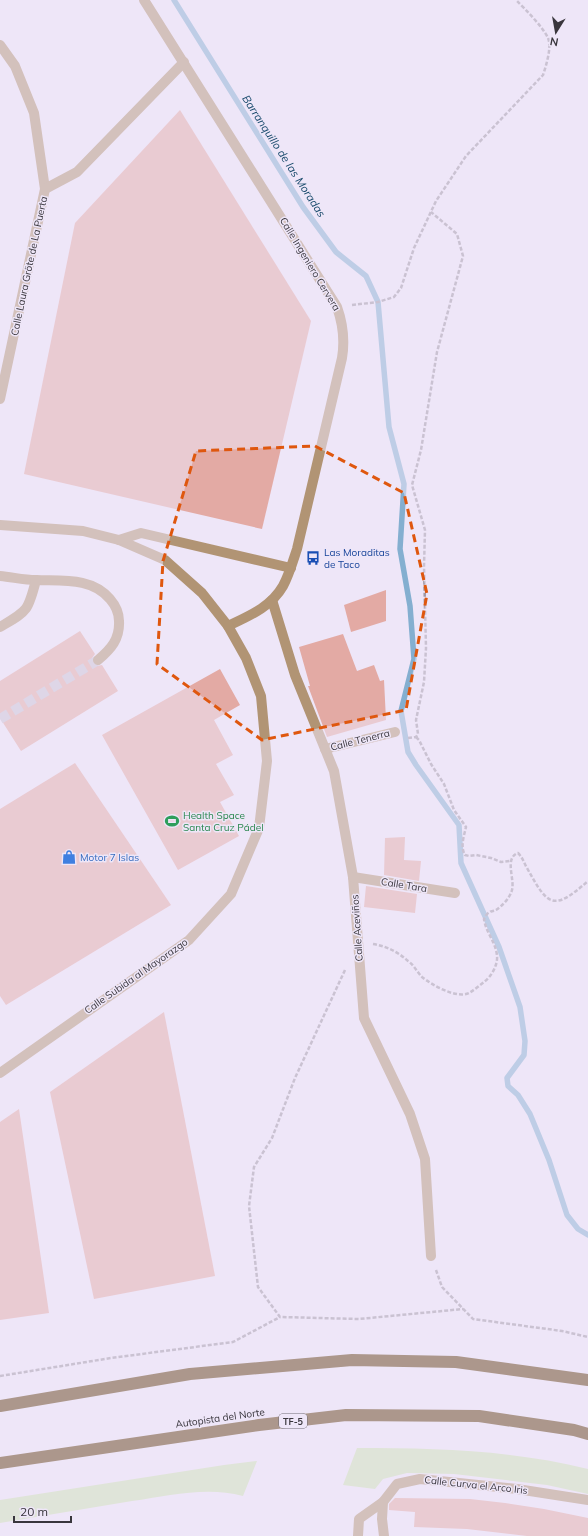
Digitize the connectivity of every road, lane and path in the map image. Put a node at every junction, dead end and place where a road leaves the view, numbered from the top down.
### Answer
1 (144, 0) edge
2 (516, 0) edge
3 (0, 45) edge
4 (184, 62) junction
5 (45, 189) junction
6 (431, 212) junction
7 (338, 306) junction
8 (0, 399) edge
9 (0, 525) edge
10 (119, 540) junction
11 (291, 568) junction
12 (0, 576) edge
13 (36, 580) junction
14 (272, 600) junction
15 (228, 626) junction
16 (0, 627) edge
17 (98, 660) tunnel mouth
18 (396, 732) joint
19 (416, 737) junction
20 (325, 749) junction
21 (510, 861) junction
22 (353, 876) junction
23 (588, 882) edge
24 (455, 893) dead end
25 (358, 942) junction
26 (0, 1073) edge
27 (431, 1256) joint
28 (463, 1309) junction
29 (280, 1317) junction
30 (588, 1337) edge
31 (0, 1376) edge
32 (588, 1380) edge
33 (0, 1406) edge
34 (588, 1434) edge
35 (0, 1463) edge
36 (588, 1500) edge
37 (383, 1502) junction
38 (358, 1536) edge
39 (384, 1536) edge

1 - 4 street, Calle Ingeniero Cervera
2 - 6 path
3 - 5 street, Calle Laura Gröte de La Puerta
4 - 5 street
4 - 7 street, Calle Ingeniero Cervera
5 - 8 street, Calle Laura Gröte de La Puerta
6 - 7 path
6 - 19 path
7 - 11 street, Calle Ingeniero Cervera
9 - 10 street, Calle Subida al Mayorazgo
10 - 11 street
10 - 15 street, Calle Subida al Mayorazgo
11 - 14 street, Calle Ingeniero Cervera
12 - 13 street
13 - 16 street
13 - 17 street
14 - 15 street, Calle Ingeniero Cervera
14 - 20 street, Calle Aceviños
15 - 26 street, Calle Subida al Mayorazgo
18 - 19 path
18 - 20 street, Calle Tenerra
19 - 21 path
20 - 22 street, Calle Aceviños
21 - 23 path
21 - 25 path
22 - 24 street, Calle Tara
22 - 25 street, Calle Aceviños
25 - 27 street, Calle Aceviños
25 - 29 path
27 - 28 path
28 - 29 path
28 - 30 path
29 - 31 path
32 - 33 highway
34 - 35 highway, Autopista del Norte / TF-5
36 - 37 street, Calle Curva el Arco Iris
37 - 38 street, Calle Curva el Arco Iris
37 - 39 street

